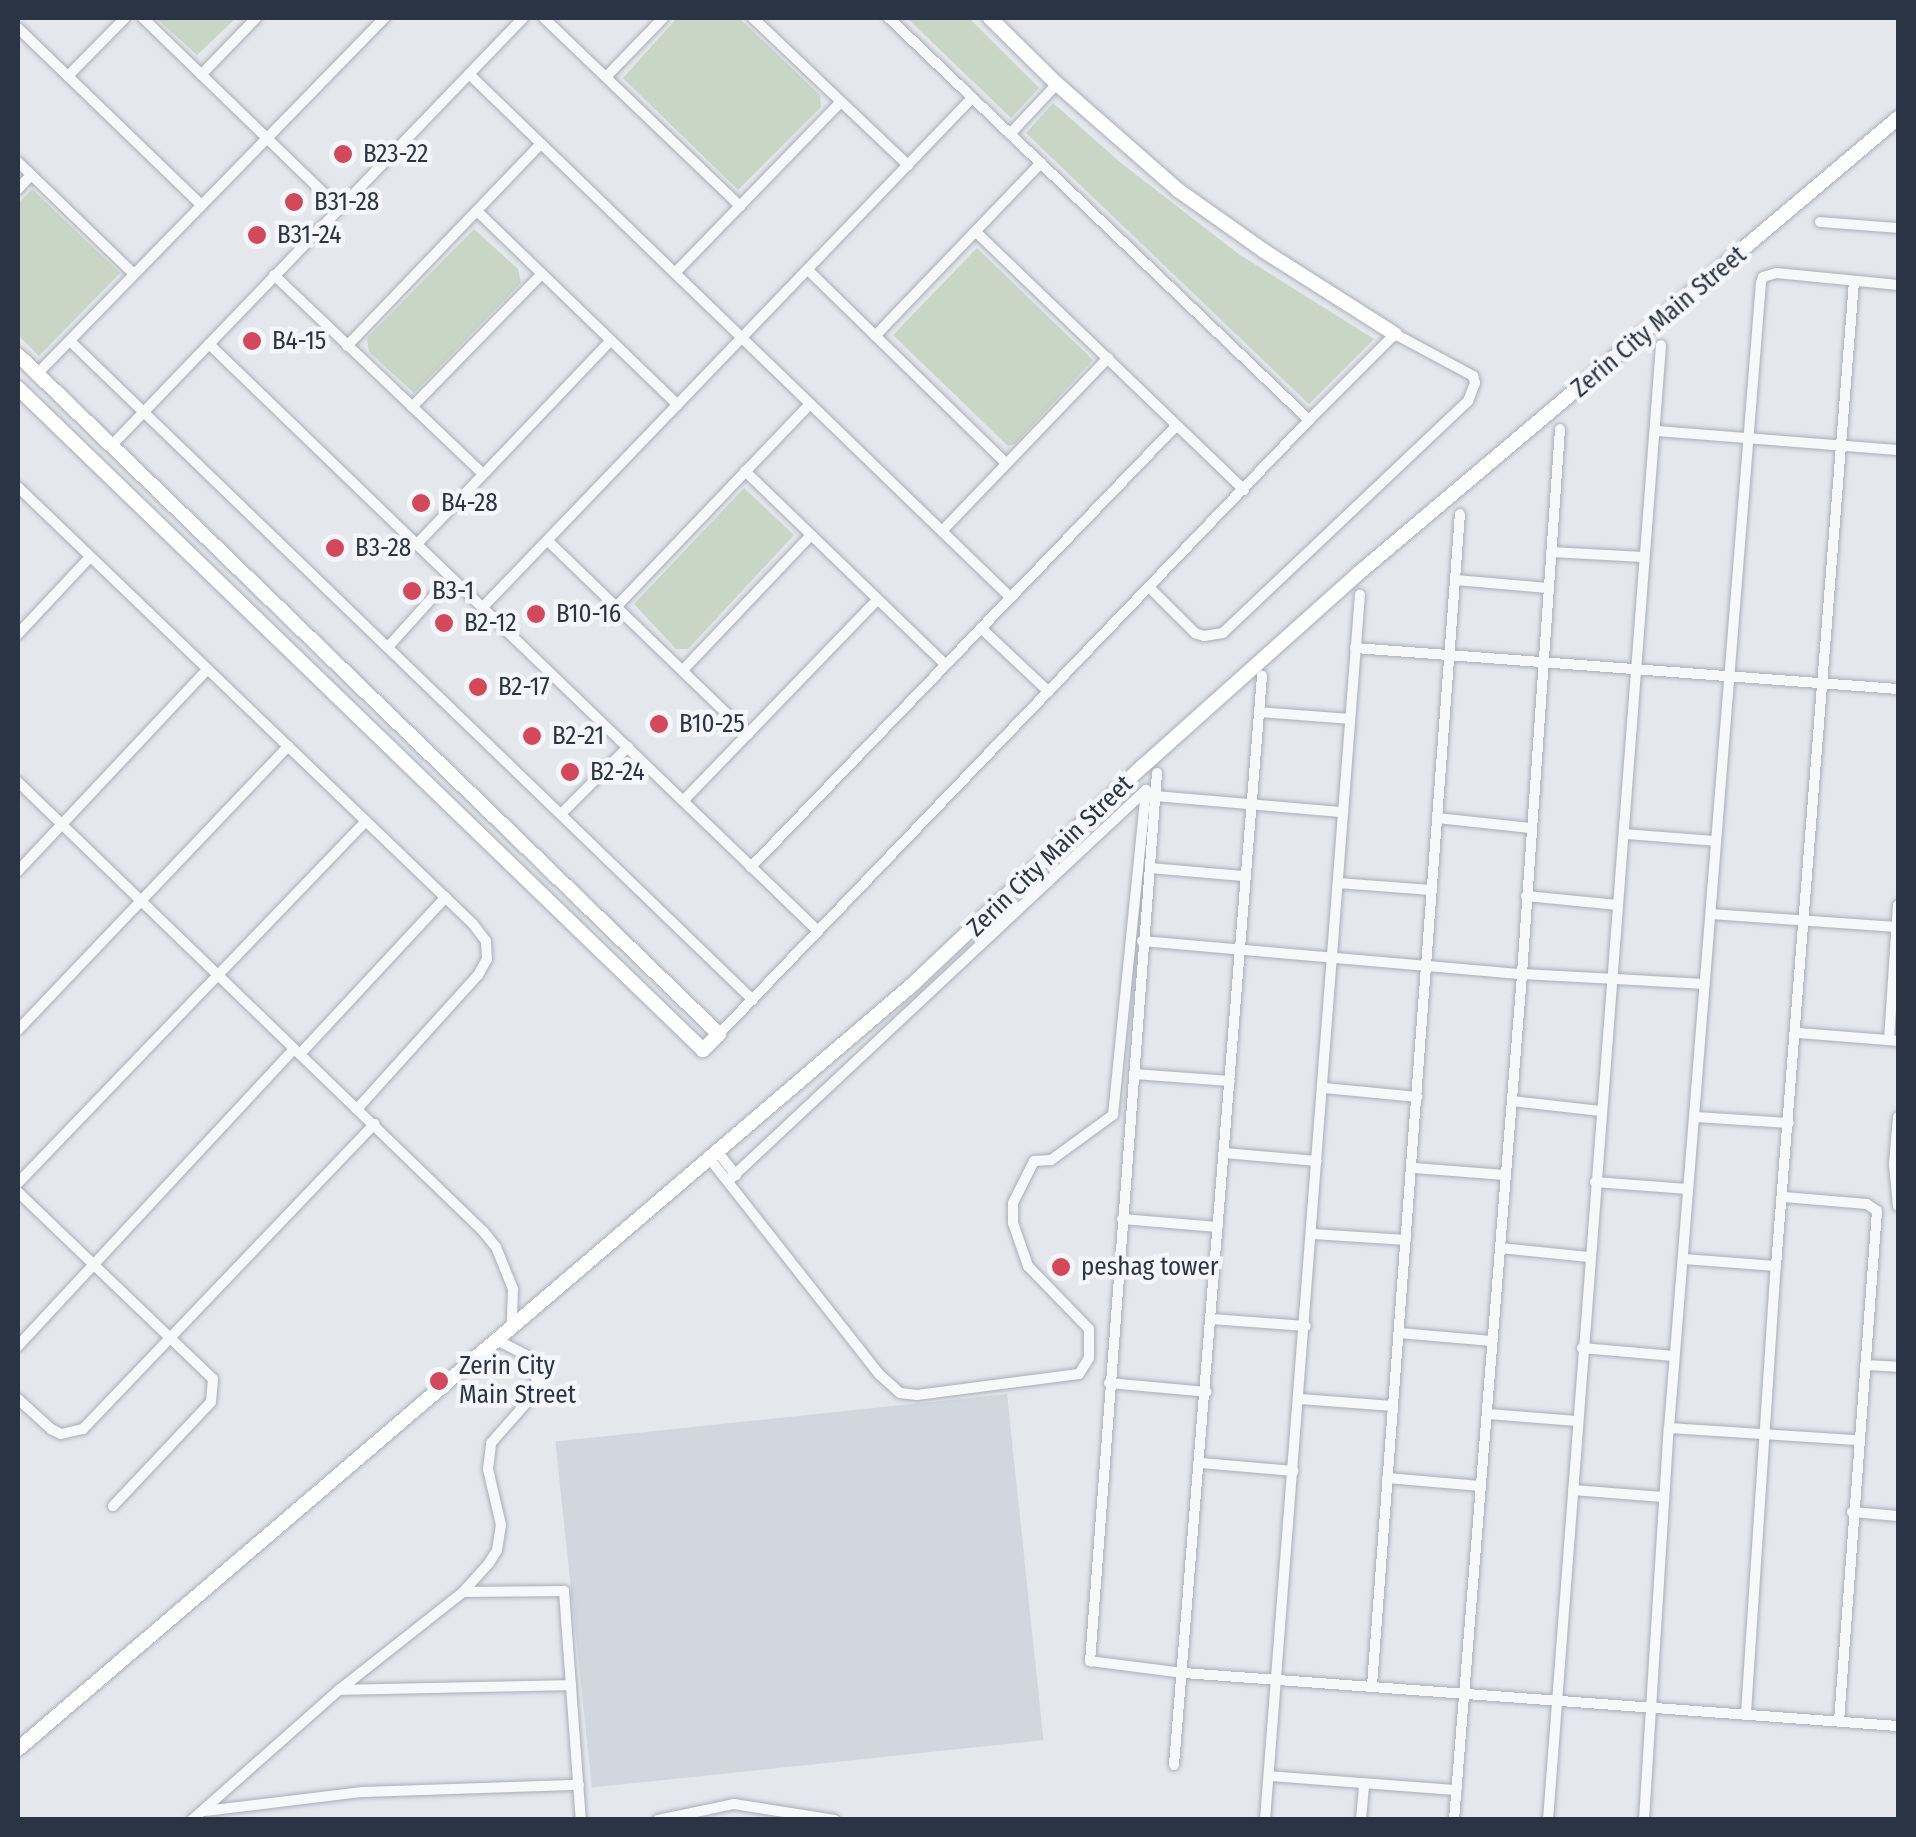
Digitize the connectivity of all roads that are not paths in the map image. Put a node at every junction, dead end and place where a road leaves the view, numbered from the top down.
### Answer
1 (125, 18) edge
2 (143, 18) edge
3 (256, 18) edge
4 (385, 18) edge
5 (523, 18) edge
6 (544, 18) edge
7 (662, 18) edge
8 (753, 18) edge
9 (889, 18) edge
10 (990, 18) edge
11 (18, 28) edge
12 (469, 74) junction
13 (202, 75) junction
14 (68, 76) junction
15 (606, 77) junction
16 (1057, 84) junction
17 (972, 98) junction
18 (842, 102) junction
19 (1898, 118) edge
20 (1010, 134) junction
21 (266, 138) junction
22 (541, 144) junction
23 (18, 162) edge
24 (1041, 163) junction
25 (908, 165) junction
26 (31, 175) junction
27 (18, 189) edge
28 (201, 206) junction
29 (338, 206) junction
30 (740, 206) junction
31 (476, 211) junction
32 (1820, 222) dead end
33 (1898, 228) edge
34 (976, 232) junction
35 (808, 270) junction
36 (675, 273) junction
37 (134, 274) junction
38 (541, 274) junction
39 (274, 275) junction
40 (1854, 282) junction
41 (1898, 285) edge
42 (1395, 334) junction
43 (875, 336) junction
44 (742, 338) junction
45 (70, 340) junction
46 (610, 341) junction
47 (209, 344) junction
48 (347, 346) junction
49 (1660, 346) dead end
50 (18, 355) edge
51 (1108, 358) junction
52 (37, 374) junction
53 (18, 388) edge
54 (810, 404) junction
55 (678, 405) junction
56 (412, 407) junction
57 (143, 412) junction
58 (1309, 420) junction
59 (1176, 426) junction
60 (1560, 430) dead end
61 (1656, 431) junction
62 (1749, 440) junction
63 (112, 446) junction
64 (1842, 447) junction
65 (1898, 450) edge
66 (1006, 464) junction
67 (745, 471) junction
68 (482, 474) junction
69 (18, 486) edge
70 (1244, 490) junction
71 (169, 501) junction
72 (1460, 514) dead end
73 (153, 518) junction
74 (942, 532) junction
75 (811, 534) junction
76 (548, 541) junction
77 (416, 545) junction
78 (1552, 552) junction
79 (90, 556) junction
80 (1644, 557) junction
81 (451, 578) junction
82 (1456, 580) junction
83 (1150, 588) junction
84 (1548, 588) junction
85 (1360, 594) dead end
86 (1010, 598) junction
87 (878, 599) junction
88 (616, 606) junction
89 (483, 607) junction
90 (981, 628) junction
91 (18, 634) edge
92 (388, 647) junction
93 (1355, 648) junction
94 (1450, 654) junction
95 (1542, 661) junction
96 (946, 664) junction
97 (1636, 668) junction
98 (208, 669) junction
99 (682, 670) junction
100 (1730, 675) junction
101 (1262, 676) dead end
102 (1823, 682) junction
103 (1898, 689) edge
104 (1049, 692) junction
105 (1260, 712) junction
106 (1349, 719) junction
107 (748, 734) junction
108 (420, 744) junction
109 (288, 746) junction
110 (628, 747) junction
111 (405, 760) junction
112 (1157, 773) dead end
113 (18, 782) edge
114 (1156, 796) junction
115 (684, 800) junction
116 (1249, 805) junction
117 (1343, 812) junction
118 (561, 814) junction
119 (1437, 818) junction
120 (366, 821) junction
121 (62, 826) junction
122 (1530, 828) junction
123 (1625, 834) junction
124 (1716, 841) junction
125 (752, 866) junction
126 (1150, 868) junction
127 (18, 871) edge
128 (1243, 876) junction
129 (1338, 883) junction
130 (1431, 890) junction
131 (1526, 896) junction
132 (446, 897) junction
133 (141, 902) junction
134 (1618, 904) junction
135 (1898, 905) edge
136 (1711, 914) junction
137 (1804, 922) junction
138 (1897, 927) edge
139 (818, 931) junction
140 (1142, 941) junction
141 (1238, 947) junction
142 (1331, 956) junction
143 (1428, 967) junction
144 (1522, 974) junction
145 (219, 977) junction
146 (1615, 980) junction
147 (1705, 984) junction
148 (753, 1000) junction
149 (18, 1030) edge
150 (1797, 1033) junction
151 (720, 1034) junction
152 (1894, 1040) edge
153 (297, 1052) junction
154 (1134, 1074) junction
155 (1230, 1081) junction
156 (1324, 1088) junction
157 (1418, 1096) junction
158 (1512, 1102) junction
159 (357, 1109) junction
160 (1600, 1111) junction
161 (1696, 1117) junction
162 (1898, 1118) edge
163 (374, 1124) junction
164 (1789, 1124) junction
165 (1224, 1153) junction
166 (713, 1155) junction
167 (1317, 1161) junction
168 (1414, 1168) junction
169 (1505, 1175) junction
170 (732, 1178) junction
171 (1594, 1182) junction
172 (18, 1184) edge
173 (1688, 1188) junction
174 (18, 1192) edge
175 (1784, 1197) junction
176 (1898, 1206) edge
177 (1122, 1219) junction
178 (1218, 1227) junction
179 (1313, 1234) junction
180 (1406, 1240) junction
181 (1500, 1248) junction
182 (1589, 1257) junction
183 (1684, 1259) junction
184 (94, 1263) junction
185 (1776, 1266) junction
186 (1211, 1319) junction
187 (1306, 1326) junction
188 (512, 1328) junction
189 (1399, 1333) junction
190 (172, 1335) junction
191 (497, 1340) junction
192 (1492, 1341) junction
193 (18, 1346) edge
194 (1582, 1348) junction
195 (1674, 1356) junction
196 (1865, 1366) junction
197 (1898, 1368) edge
198 (1109, 1383) junction
199 (1207, 1392) junction
200 (18, 1399) edge
201 (1300, 1399) junction
202 (1392, 1406) junction
203 (1488, 1414) junction
204 (1577, 1421) junction
205 (1668, 1428) junction
206 (1764, 1434) junction
207 (1857, 1440) junction
208 (1200, 1463) junction
209 (1294, 1471) junction
210 (1387, 1478) junction
211 (1481, 1486) junction
212 (1572, 1490) junction
213 (1664, 1497) junction
214 (113, 1506) dead end
215 (1852, 1512) junction
216 (1898, 1516) edge
217 (463, 1592) junction
218 (1184, 1672) junction
219 (1278, 1679) junction
220 (571, 1684) junction
221 (1372, 1686) junction
222 (340, 1690) junction
223 (1465, 1693) junction
224 (1558, 1700) junction
225 (1653, 1706) junction
226 (1746, 1713) junction
227 (1839, 1721) junction
228 (1898, 1726) edge
229 (18, 1748) edge
230 (1174, 1765) dead end
231 (1268, 1776) junction
232 (1364, 1784) junction
233 (578, 1785) junction
234 (1456, 1790) junction
235 (204, 1811) junction
236 (686, 1816) edge
237 (192, 1820) edge
238 (581, 1820) edge
239 (658, 1820) edge
240 (834, 1820) edge
241 (1265, 1820) edge
242 (1361, 1820) edge
243 (1454, 1820) edge
244 (1548, 1820) edge
245 (1644, 1820) edge

1 - 14 street
2 - 13 street
3 - 13 street
4 - 21 street
5 - 12 street
6 - 15 street
7 - 15 street
8 - 18 street
9 - 17 street
10 - 16 street
11 - 14 street
12 - 22 street
12 - 29 street
13 - 21 street
14 - 28 street
15 - 30 street
16 - 20 street
16 - 42 street
17 - 20 street
17 - 25 street
18 - 25 street
18 - 30 street
19 - 166 street, Zerin City Main Street
20 - 24 street
21 - 28 street
21 - 29 street
22 - 31 street
22 - 36 street
23 - 26 street
24 - 34 street
24 - 58 street
25 - 35 street
26 - 27 street
26 - 37 street
28 - 37 street
29 - 39 street
30 - 36 street
31 - 38 street
31 - 48 street
32 - 33 street
34 - 43 street
34 - 51 street
35 - 43 street
35 - 44 street
36 - 44 street
37 - 45 street
38 - 46 street
38 - 56 street
39 - 47 street
39 - 48 street
40 - 41 street
40 - 62 street
40 - 64 street
42 - 58 street
42 - 83 street
43 - 66 street
44 - 54 street
44 - 55 street
45 - 52 street
45 - 57 street
46 - 55 street
46 - 68 street
47 - 57 street
47 - 77 street
48 - 56 street
49 - 61 street
50 - 52 street
51 - 59 street
51 - 66 street
52 - 63 street
53 - 73 street
54 - 67 street
54 - 74 street
55 - 76 street
56 - 68 street
57 - 63 street
57 - 92 street
58 - 70 street
59 - 70 street
59 - 86 street
60 - 78 street
61 - 62 street
61 - 80 street
62 - 64 street
62 - 100 street
63 - 71 street
64 - 65 street
64 - 102 street
66 - 74 street
67 - 75 street
67 - 88 street
68 - 77 street
69 - 79 street
70 - 83 street
71 - 73 street
71 - 108 street
72 - 82 street
73 - 111 street
74 - 86 street
75 - 87 street
75 - 99 street
76 - 88 street
76 - 89 street
77 - 81 street
78 - 80 street
78 - 84 street
79 - 91 street
79 - 98 street
80 - 97 street
81 - 89 street
81 - 92 street
82 - 84 street
82 - 94 street
83 - 104 street
84 - 95 street
85 - 93 street
86 - 90 street
87 - 96 street
87 - 107 street
88 - 99 street
89 - 110 street
90 - 96 street
90 - 104 street
92 - 118 street
93 - 94 street
93 - 106 street
94 - 95 street
94 - 119 street
95 - 97 street
95 - 122 street
96 - 125 street
97 - 100 street
97 - 123 street
98 - 109 street
98 - 121 street
99 - 107 street
100 - 102 street
100 - 124 street
101 - 105 street
102 - 103 street
102 - 137 street
104 - 139 street
105 - 106 street
105 - 116 street
106 - 117 street
107 - 115 street
108 - 111 street
108 - 151 street
109 - 120 street
109 - 133 street
110 - 115 street
110 - 118 street
111 - 151 street
112 - 114 street
113 - 121 street
114 - 116 street
114 - 126 street
115 - 125 street
116 - 117 street
116 - 128 street
117 - 129 street
118 - 148 street
119 - 122 street
119 - 130 street
120 - 132 street
120 - 145 street
121 - 127 street
121 - 133 street
122 - 131 street
123 - 124 street
123 - 134 street
124 - 136 street
125 - 139 street
126 - 128 street
126 - 140 street
128 - 141 street
129 - 130 street
129 - 142 street
130 - 143 street
131 - 134 street
131 - 144 street
132 - 153 street
132 - 159 street
133 - 145 street
133 - 149 street
134 - 146 street
135 - 138 street
136 - 137 street
136 - 147 street
137 - 138 street
137 - 150 street
138 - 152 street
139 - 148 street
140 - 141 street
140 - 154 street
141 - 142 street
141 - 155 street
142 - 143 street
142 - 156 street
143 - 144 street
143 - 157 street
144 - 146 street
144 - 158 street
145 - 153 street
145 - 172 street
146 - 147 street
146 - 160 street
147 - 161 street
148 - 151 street
150 - 152 street
150 - 164 street
153 - 159 street
153 - 184 street
154 - 155 street
154 - 177 street
155 - 165 street
156 - 157 street
156 - 167 street
157 - 168 street
158 - 160 street
158 - 169 street
159 - 163 street
160 - 171 street
161 - 164 street
161 - 173 street
162 - 176 street
163 - 188 street
163 - 190 street
164 - 175 street
165 - 167 street
165 - 178 street
166 - 170 street
166 - 188 street, Zerin City Main Street
167 - 179 street
168 - 169 street
168 - 180 street
169 - 181 street
170 - 170 street
171 - 173 street
171 - 182 street
173 - 183 street
174 - 184 street
175 - 185 street
175 - 196 street
177 - 178 street
177 - 198 street
178 - 186 street
179 - 180 street
179 - 187 street
180 - 189 street
181 - 182 street
181 - 192 street
182 - 194 street
183 - 185 street
183 - 195 street
184 - 190 street
184 - 193 street
185 - 206 street
186 - 187 street
186 - 199 street
187 - 201 street
188 - 191 street, Zerin City Main Street
189 - 192 street
189 - 202 street
190 - 200 street
190 - 214 street
191 - 217 street
191 - 229 street, Zerin City Main Street
192 - 203 street
194 - 195 street
194 - 204 street
195 - 205 street
196 - 197 street
196 - 207 street
198 - 199 street
198 - 218 street
199 - 208 street
201 - 202 street
201 - 209 street
202 - 210 street
203 - 204 street
203 - 211 street
204 - 212 street
205 - 206 street
205 - 213 street
206 - 207 street
206 - 226 street
207 - 215 street
208 - 209 street
208 - 218 street
209 - 219 street
210 - 211 street
210 - 221 street
211 - 223 street
212 - 213 street
212 - 224 street
213 - 225 street
215 - 216 street
215 - 227 street
217 - 220 street
217 - 222 street
218 - 219 street
218 - 230 street
219 - 221 street
219 - 231 street
220 - 222 street
220 - 233 street
221 - 223 street
222 - 235 street
223 - 224 street
223 - 234 street
224 - 225 street
224 - 244 street
225 - 226 street
225 - 245 street
226 - 227 street
227 - 228 street
231 - 232 street
231 - 241 street
232 - 234 street
232 - 242 street
233 - 235 street
233 - 238 street
234 - 243 street
235 - 237 street
236 - 239 street
236 - 240 street

